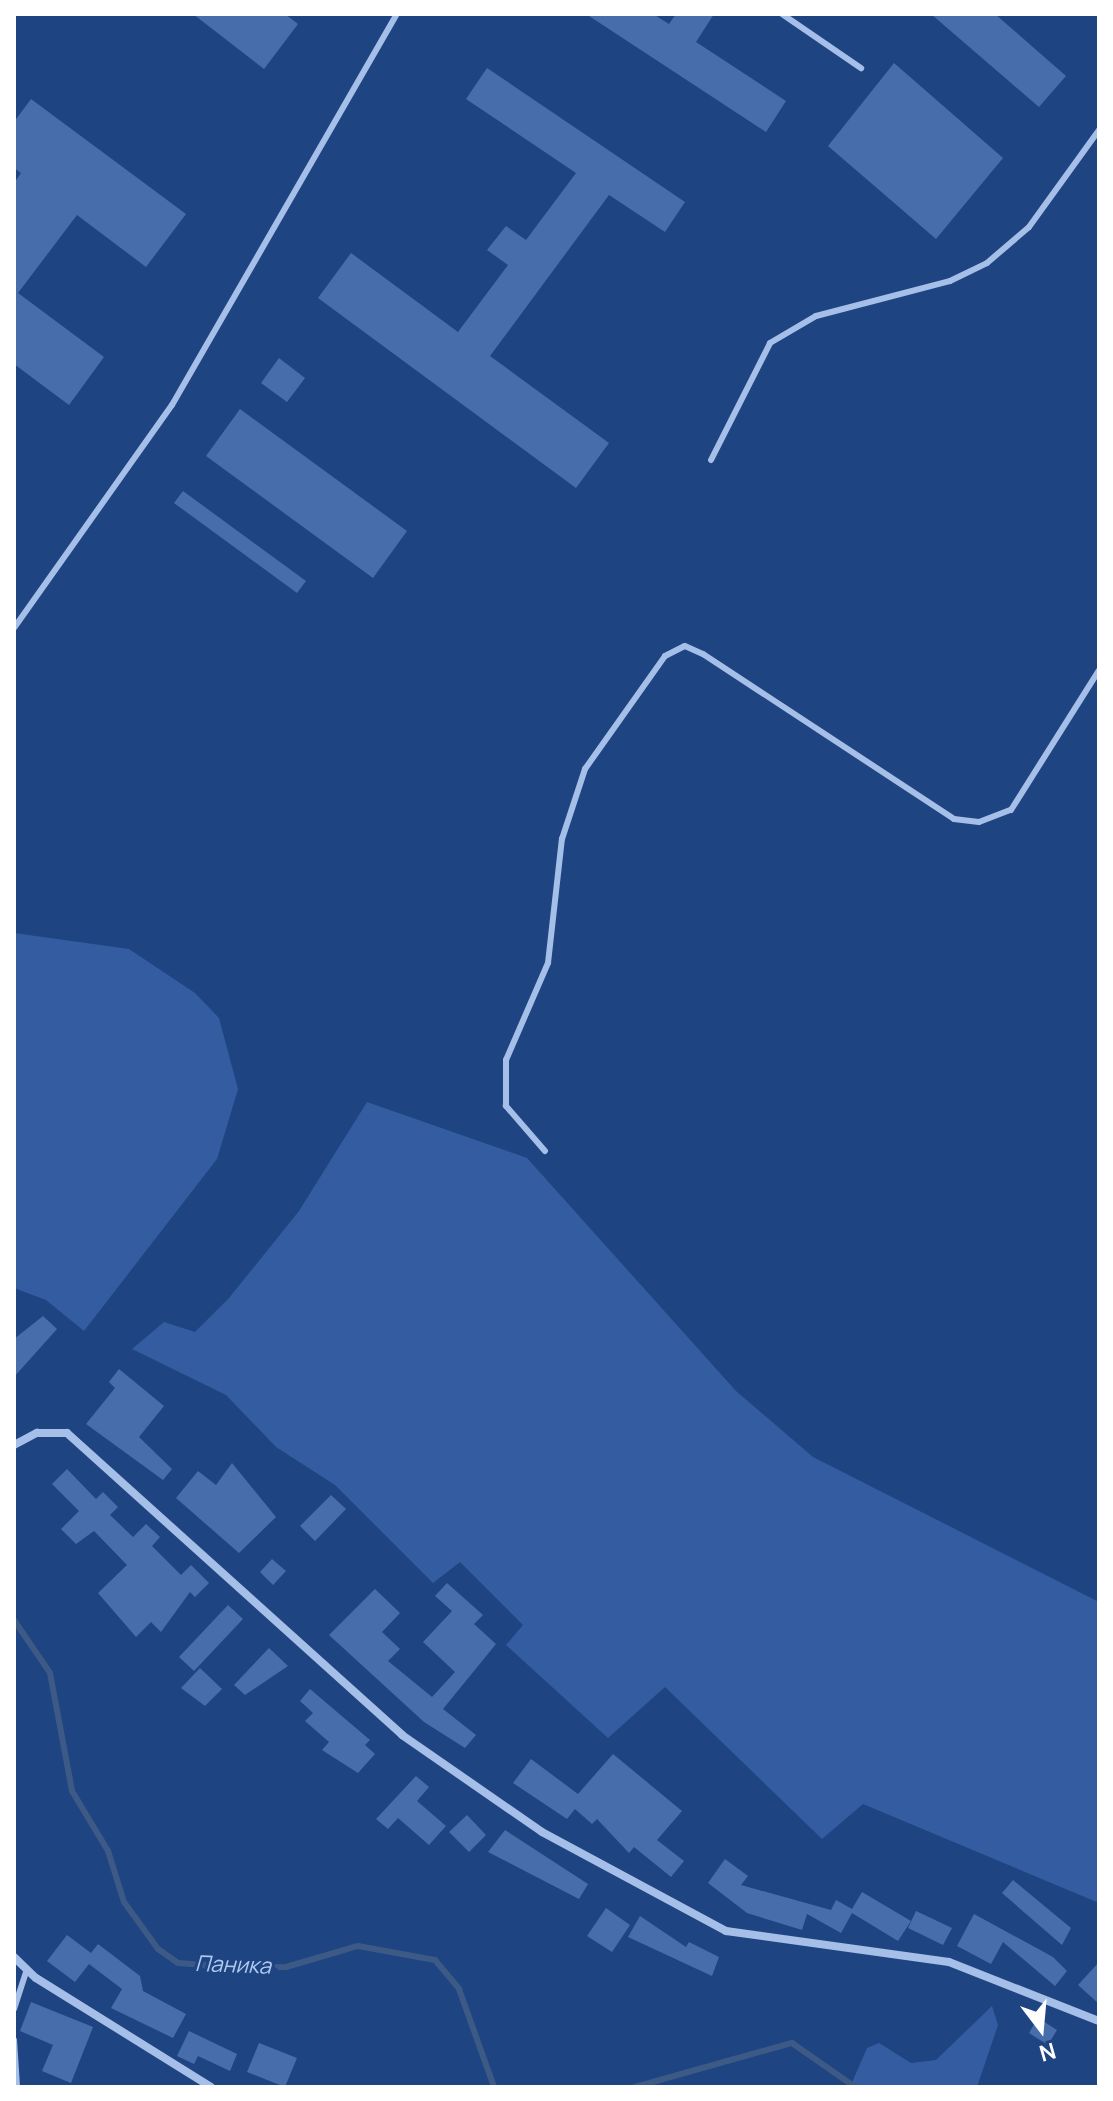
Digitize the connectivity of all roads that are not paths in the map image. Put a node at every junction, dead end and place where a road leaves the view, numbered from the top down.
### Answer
1 (397, 14) edge
2 (782, 14) edge
3 (861, 68) dead end
4 (1099, 130) edge
5 (711, 460) dead end
6 (14, 628) edge
7 (1099, 670) edge
8 (545, 1151) dead end
9 (14, 1445) edge
10 (14, 1957) edge
11 (27, 1969) junction
12 (14, 2009) edge
13 (1099, 2021) edge
14 (14, 2040) edge
15 (17, 2087) edge
16 (211, 2087) edge

1 - 6 lane
2 - 3 lane
4 - 5 lane
7 - 8 lane
9 - 13 street
10 - 11 street
11 - 12 lane
11 - 16 street
14 - 15 lane

